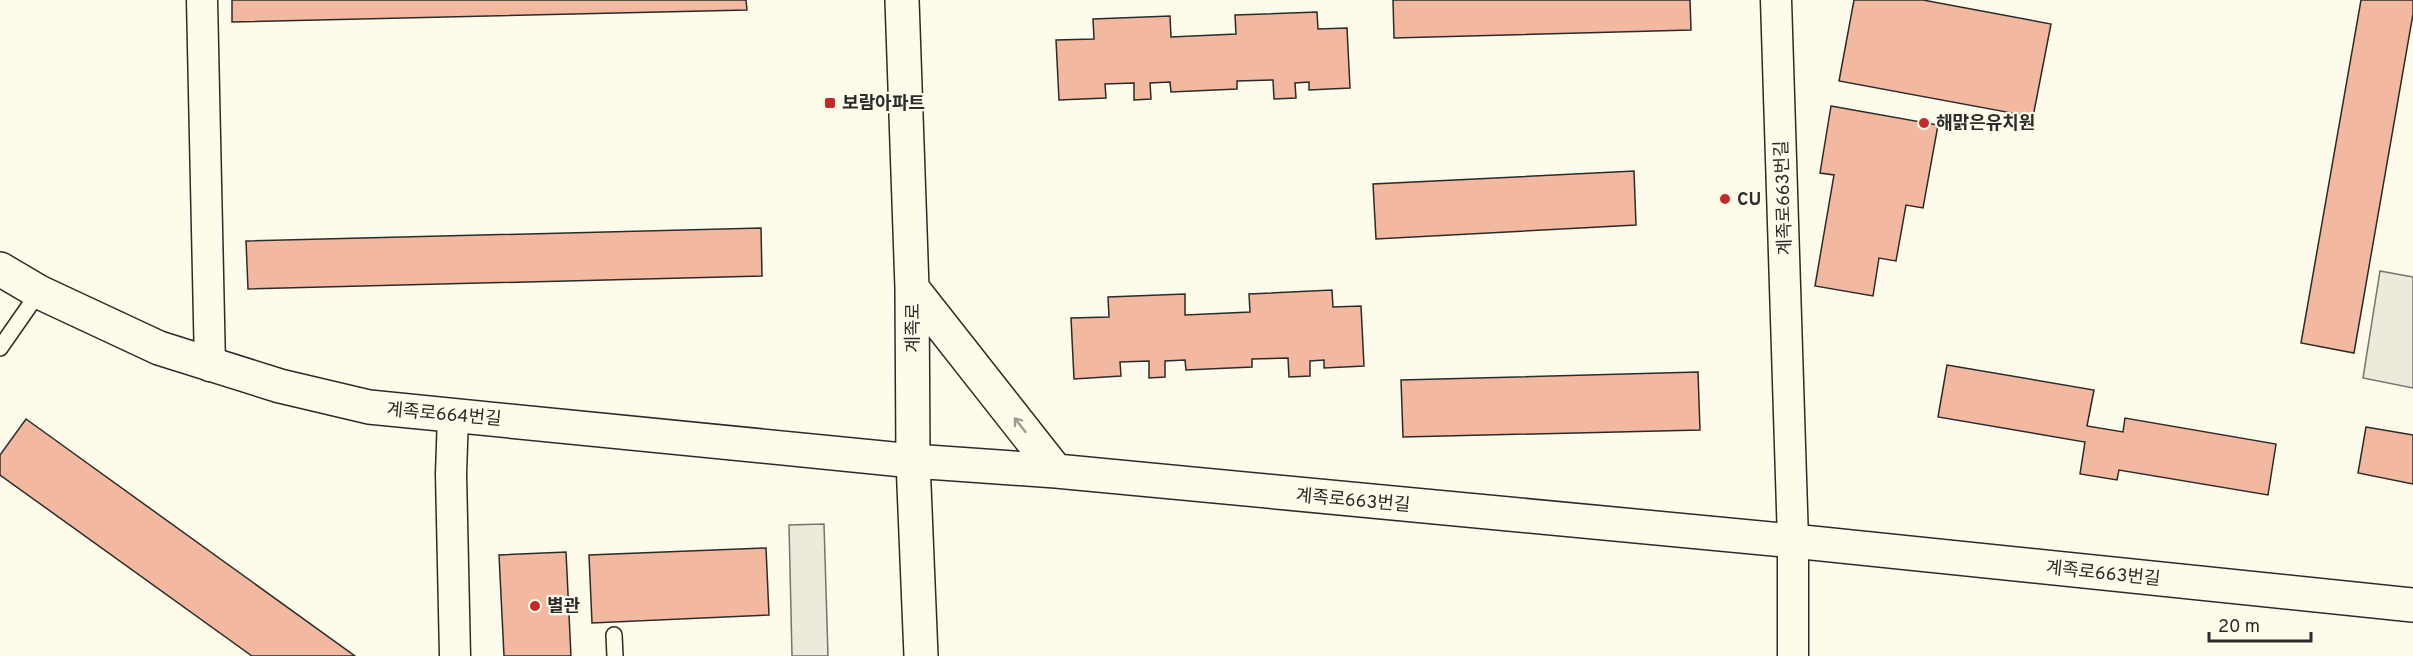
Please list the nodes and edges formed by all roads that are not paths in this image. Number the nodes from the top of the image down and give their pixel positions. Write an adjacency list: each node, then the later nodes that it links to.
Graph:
1 (202, 0): 8 (street)
2 (902, 0): 5 (main road, 계족로)
3 (1776, 0): 12 (street, 계족로663번길)
4 (0, 269): 6 (main road, 계족로664번길)
5 (912, 288): 10 (main road, 계족로); 11 (main road, one-way to 5)
6 (39, 292): 7 (lane); 8 (main road, 계족로664번길)
7 (0, 348)
8 (210, 366): 9 (main road, 계족로664번길)
9 (453, 415): 10 (main road, 계족로664번길); 15 (street)
10 (913, 461): 11 (main road, 계족로663번길); 17 (main road, 계족로)
11 (1056, 471): 12 (main road, 계족로663번길)
12 (1793, 541): 13 (main road, 계족로663번길); 18 (street, 계족로663번길)
13 (2413, 605)
14 (614, 635): 16 (lane)
15 (454, 656)
16 (615, 656)
17 (921, 656)
18 (1793, 656)

